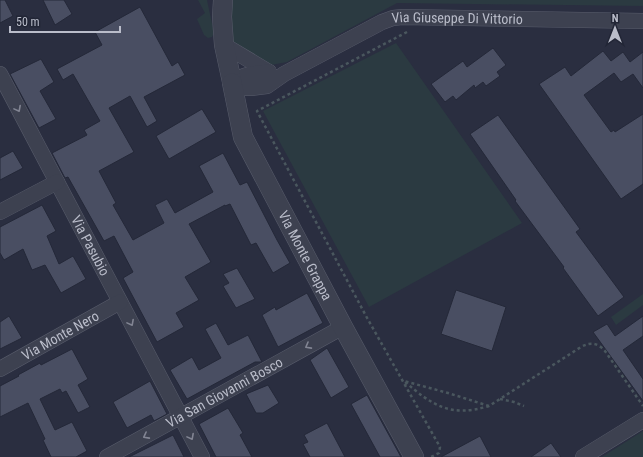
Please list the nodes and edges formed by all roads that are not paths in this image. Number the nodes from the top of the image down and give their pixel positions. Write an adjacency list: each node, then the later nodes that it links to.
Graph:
1 (212, 0): 4 (street, Via Monte Grappa)
2 (223, 0): 4 (street, Via Monte Grappa)
3 (643, 21): 6 (street, Via Giuseppe Di Vittorio)
4 (224, 45): 6 (street, Via Giuseppe Di Vittorio); 7 (street, Via Monte Grappa)
5 (0, 74): 9 (street, Via Pasubio, one-way to 9)
6 (268, 79): 7 (street, Via Giuseppe Di Vittorio); 8 (street)
7 (232, 83): 8 (street, Via Monte Grappa)
8 (238, 116): 12 (street, Via Monte Grappa)
9 (57, 182): 10 (street); 11 (street, Via Pasubio)
10 (0, 212)
11 (120, 302): 13 (street, Via Monte Nero); 14 (street, Via Pasubio, one-way to 14)
12 (343, 327): 14 (street, Via San Giovanni Bosco, one-way to 14); 18 (street, Via Monte Grappa)
13 (0, 369)
14 (181, 417): 16 (street, Via San Giovanni Bosco, one-way to 16); 17 (street, Via Pasubio, one-way to 17)
15 (643, 420): 19 (street)
16 (107, 457)
17 (202, 457)
18 (414, 457)
19 (583, 457)

